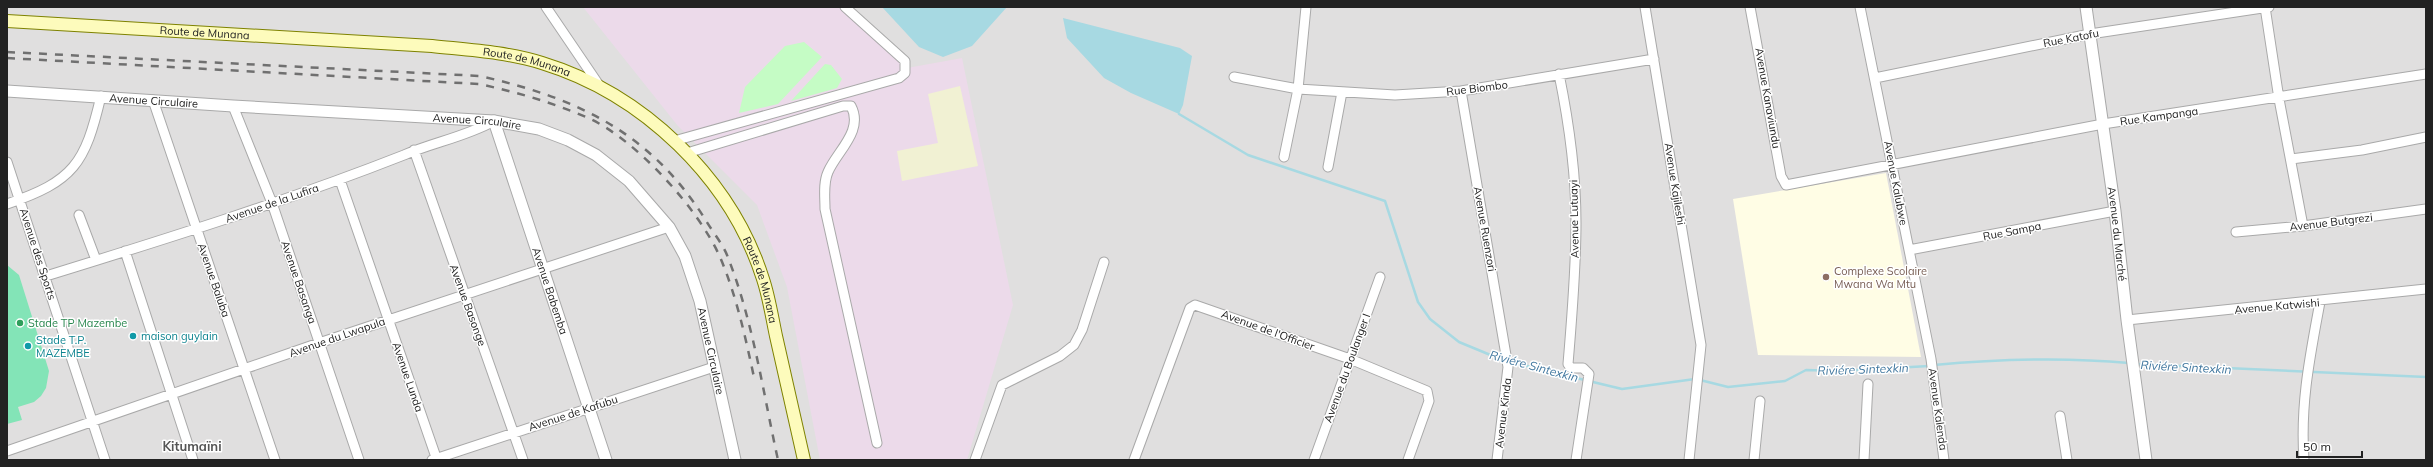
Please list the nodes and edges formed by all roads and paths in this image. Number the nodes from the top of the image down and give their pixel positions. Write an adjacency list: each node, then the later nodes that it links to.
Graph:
1 (546, 7): 16 (street)
2 (845, 7): 28 (street)
3 (1306, 7): 17 (street)
4 (1646, 7): 11 (street, Avenue Kajileshi)
5 (1750, 7): 37 (street, Avenue Kanaviundu)
6 (1860, 7): 15 (street, Avenue Kalubwe)
7 (2086, 7): 10 (street, Avenue du Marché)
8 (2267, 7): 10 (street, Rue Katofu); 22 (street)
9 (7, 21): 16 (main road, Route de Munana)
10 (2090, 34): 15 (street, Rue Katofu); 26 (street, Avenue du Marché)
11 (1654, 59): 12 (street, Rue Biombo); 90 (street, Avenue Kajileshi)
12 (1559, 74): 19 (street, Rue Biombo); 89 (street, Avenue Lutuayi)
13 (2426, 74): 22 (street, Rue Kampanga)
14 (1234, 77): 17 (street, Rue Biombo)
15 (1875, 78): 34 (street, Avenue Kalubwe)
16 (602, 89): 28 (main road, Route de Munana)
17 (1298, 89): 20 (street, Rue Biombo); 31 (street)
18 (7, 91): 21 (street, Avenue Circulaire)
19 (1461, 91): 20 (street, Rue Biombo); 64 (street, Avenue Ruenzori)
20 (1342, 92): 35 (street)
21 (101, 96): 23 (street, Avenue Circulaire); 38 (street)
22 (2279, 99): 26 (street, Rue Kampanga); 32 (street)
23 (154, 100): 24 (street, Avenue Circulaire); 46 (street, Avenue Baluba)
24 (233, 106): 25 (street, Avenue Circulaire); 39 (street, Avenue Basanga)
25 (494, 121): 29 (street, Avenue de la Lufira); 45 (street, Avenue Circulaire); 52 (street, Avenue Babemba)
26 (2103, 124): 34 (street, Rue Kampanga); 42 (street, Avenue du Marché)
27 (2426, 137): 32 (street)
28 (674, 141): 30 (main road, Route de Munana)
29 (414, 150): 36 (street, Avenue de la Lufira); 56 (street, Avenue Basonge)
30 (687, 153): 73 (street); 83 (main road, Route de Munana)
31 (1284, 157)
32 (2291, 159): 44 (street)
33 (7, 162): 38 (street, Avenue des Sports)
34 (1892, 165): 37 (street, Rue Kampanga); 48 (street, Avenue Kalubwe)
35 (1328, 167)
36 (340, 180): 39 (street, Avenue de la Lufira); 58 (street, Avenue Lunda)
37 (1788, 186)
38 (20, 200): 40 (street); 53 (street, Avenue des Sports)
39 (272, 203): 46 (street, Avenue de la Lufira); 60 (street, Avenue Basanga)
40 (7, 204)
41 (2426, 209): 44 (street, Avenue Butgrezi)
42 (2115, 211): 48 (street, Rue Sampa); 59 (street, Avenue du Marché)
43 (79, 215): 50 (street)
44 (2303, 226): 47 (street, Avenue Butgrezi)
45 (669, 227): 52 (street, Avenue du Lwapula); 63 (street, Avenue Circulaire)
46 (197, 228): 49 (street, Avenue de la Lufira); 65 (street, Avenue Baluba)
47 (2236, 232)
48 (1909, 250): 62 (street, Avenue Kalubwe)
49 (125, 251): 50 (street, Avenue de la Lufira); 67 (street)
50 (96, 260): 53 (street, Avenue de la Lufira)
51 (1104, 262): 84 (street)
52 (542, 270): 56 (street, Avenue du Lwapula); 69 (street, Avenue Babemba)
53 (46, 276): 71 (street, Avenue des Sports)
54 (1380, 277): 61 (street, Avenue du Boulanger I)
55 (2426, 289): 57 (street, Avenue Katwishi)
56 (463, 295): 58 (street, Avenue du Lwapula); 72 (street, Avenue Basonge)
57 (2320, 302): 59 (street, Avenue Katwishi); 96 (street)
58 (388, 320): 60 (street, Avenue du Lwapula); 75 (street, Avenue Lunda)
59 (2127, 320): 95 (street, Avenue du Marché)
60 (319, 343): 65 (street, Avenue du Lwapula); 79 (street, Avenue Basanga)
61 (1350, 359): 85 (street, Avenue de l'Officier); 86 (street, Avenue du Boulanger I); 87 (street, Avenue de l'Officier)
62 (1931, 359): 93 (street, Avenue Kalenda)
63 (714, 367): 69 (street, Avenue de Kafubu); 82 (street, Avenue Circulaire)
64 (1508, 367): 88 (street, Avenue Kinda)
65 (244, 368): 67 (street, Avenue du Lwapula); 78 (street, Avenue Baluba)
66 (1868, 384): 92 (street)
67 (171, 394): 71 (street, Avenue du Lwapula); 77 (street)
68 (1760, 401): 91 (street)
69 (588, 408): 72 (street, Avenue de Kafubu); 81 (street, Avenue Babemba)
70 (2060, 416): 94 (street)
71 (93, 422): 74 (street, Avenue du Lwapula); 76 (street, Avenue des Sports)
72 (514, 433): 75 (street, Avenue de Kafubu); 80 (street, Avenue Basonge)
73 (877, 443)
74 (7, 451)
75 (435, 459)
76 (105, 460)
77 (193, 460)
78 (275, 460)
79 (359, 460)
80 (523, 460)
81 (606, 460)
82 (735, 460)
83 (804, 460)
84 (975, 460)
85 (1134, 460)
86 (1314, 460)
87 (1408, 460)
88 (1497, 460)
89 (1576, 460)
90 (1690, 460)
91 (1754, 460)
92 (1864, 460)
93 (1944, 460)
94 (2066, 460)
95 (2146, 460)
96 (2304, 460)

